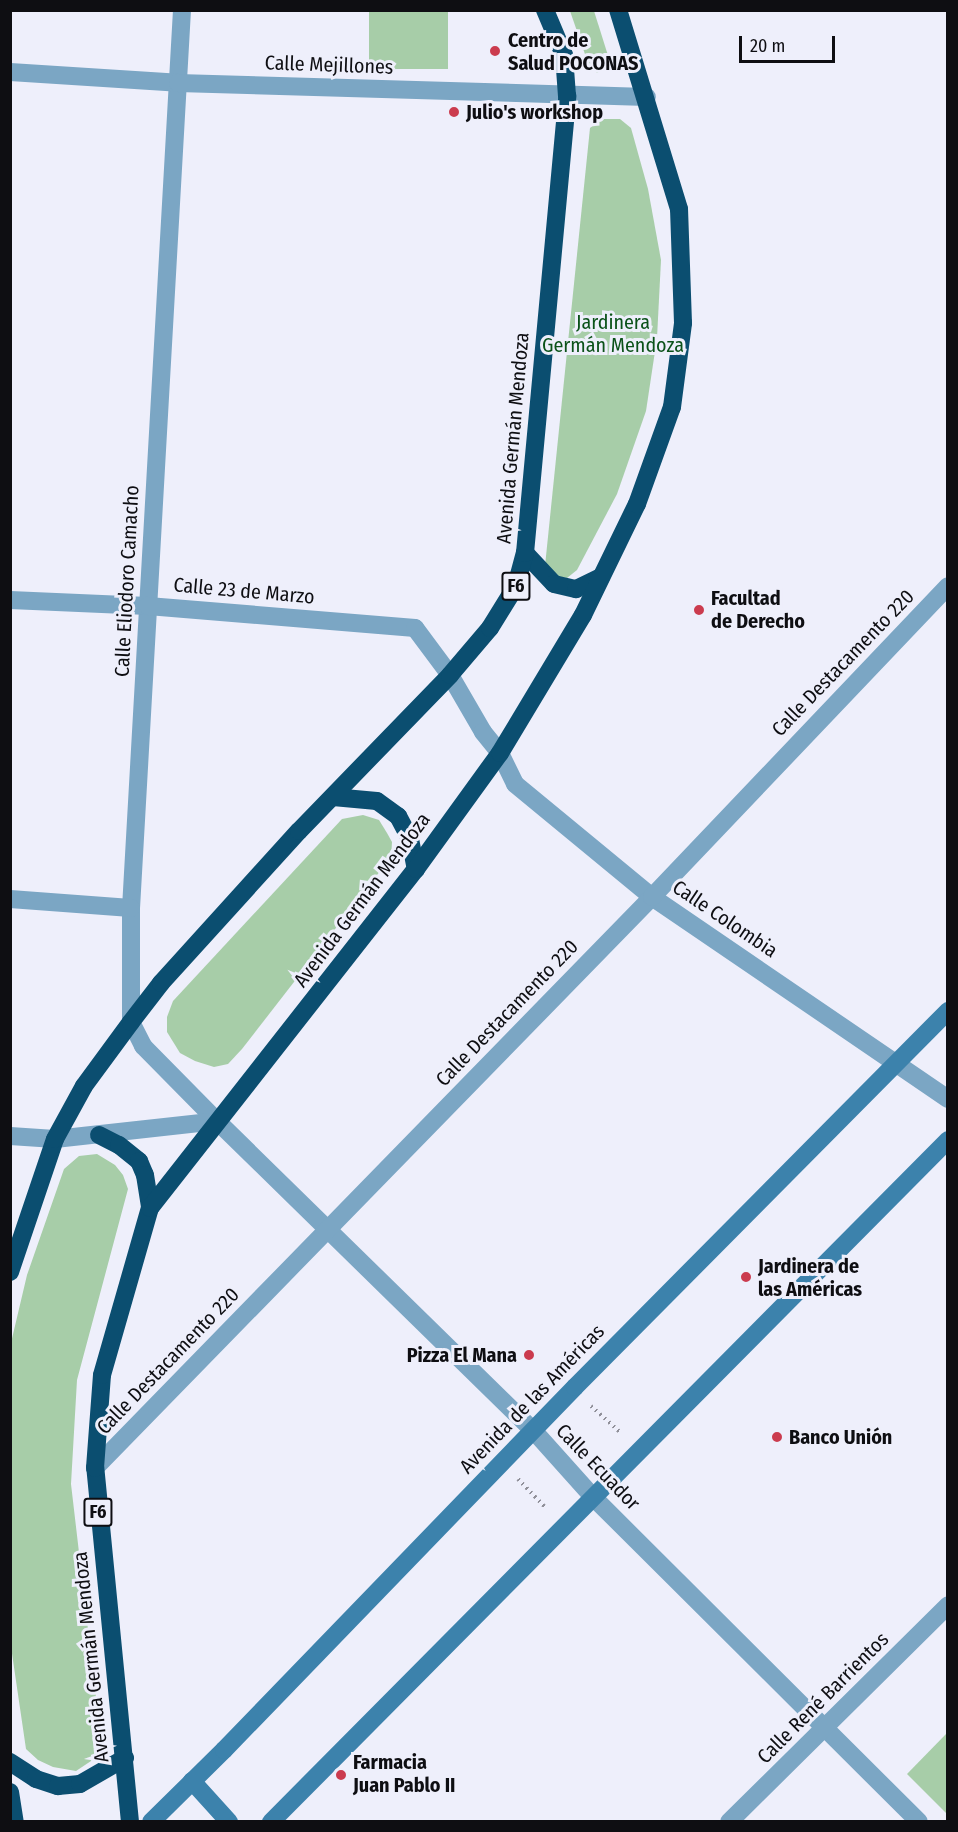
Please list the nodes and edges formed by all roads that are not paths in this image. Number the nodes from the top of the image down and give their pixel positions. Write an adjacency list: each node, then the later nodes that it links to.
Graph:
1 (182, 10): 5 (street, Calle Eliodoro Camacho)
2 (545, 10): 6 (highway, Avenida Germán Mendoza / F6)
3 (618, 10): 7 (highway, Avenida Germán Mendoza / F6)
4 (10, 72): 5 (street, Calle Mejillones)
5 (178, 83): 6 (street, Calle Mejillones); 12 (street, Calle Eliodoro Camacho)
6 (567, 96): 7 (street, Calle Mejillones); 8 (highway, Avenida Germán Mendoza / F6)
7 (647, 97): 9 (highway, Avenida Germán Mendoza / F6)
8 (525, 553): 9 (highway); 13 (highway, Avenida Germán Mendoza / F6)
9 (601, 577): 14 (highway, Avenida Germán Mendoza / F6)
10 (948, 586): 17 (street, Calle Destacamento 220)
11 (10, 600): 12 (street, Calle 23 de Marzo)
12 (148, 606): 13 (street, Calle 23 de Marzo); 19 (street, Calle Eliodoro Camacho)
13 (450, 675): 14 (street, Calle 23 de Marzo); 15 (highway, Avenida Germán Mendoza / F6)
14 (500, 753): 16 (highway, Avenida Germán Mendoza / F6); 17 (street, Calle Colombia)
15 (333, 797): 16 (highway); 21 (highway, Avenida Germán Mendoza / F6)
16 (416, 869): 24 (highway, Avenida Germán Mendoza / F6)
17 (652, 897): 22 (street, Calle Colombia); 30 (street, Calle Destacamento 220)
18 (10, 899): 19 (street)
19 (131, 908): 21 (street, Calle Eliodoro Camacho)
20 (948, 1011): 22 (main road, Avenida de las Américas)
21 (131, 1022): 24 (street, Calle Eliodoro Camacho); 27 (highway, Avenida Germán Mendoza / F6)
22 (896, 1062): 23 (street, Calle Colombia); 32 (main road, Avenida de las Américas)
23 (948, 1099)
24 (217, 1121): 25 (street); 29 (highway, Avenida Germán Mendoza / F6); 30 (street, Calle Ecuador)
25 (99, 1135): 27 (street); 29 (highway)
26 (10, 1136): 27 (street)
27 (55, 1139): 31 (highway, Avenida Germán Mendoza / F6)
28 (948, 1140): 34 (main road)
29 (150, 1208): 33 (highway, Avenida Germán Mendoza / F6)
30 (327, 1230): 32 (street, Calle Ecuador); 33 (street, Calle Destacamento 220)
31 (10, 1272)
32 (532, 1430): 34 (street, Calle Ecuador); 39 (main road, Avenida de las Américas)
33 (95, 1468): 37 (highway, Avenida Germán Mendoza / F6)
34 (593, 1497): 36 (street, Calle Ecuador); 45 (main road)
35 (948, 1605): 36 (street, Calle René Barrientos)
36 (827, 1728): 46 (street, Calle René Barrientos); 47 (street, Calle Ecuador)
37 (125, 1758): 38 (highway); 42 (highway, Avenida Germán Mendoza / F6)
38 (10, 1762)
39 (192, 1781): 43 (main road, Avenida de las Américas); 44 (main road)
40 (10, 1792): 41 (highway)
41 (15, 1821)
42 (130, 1821)
43 (151, 1821)
44 (229, 1821)
45 (271, 1821)
46 (729, 1821)
47 (919, 1821)

